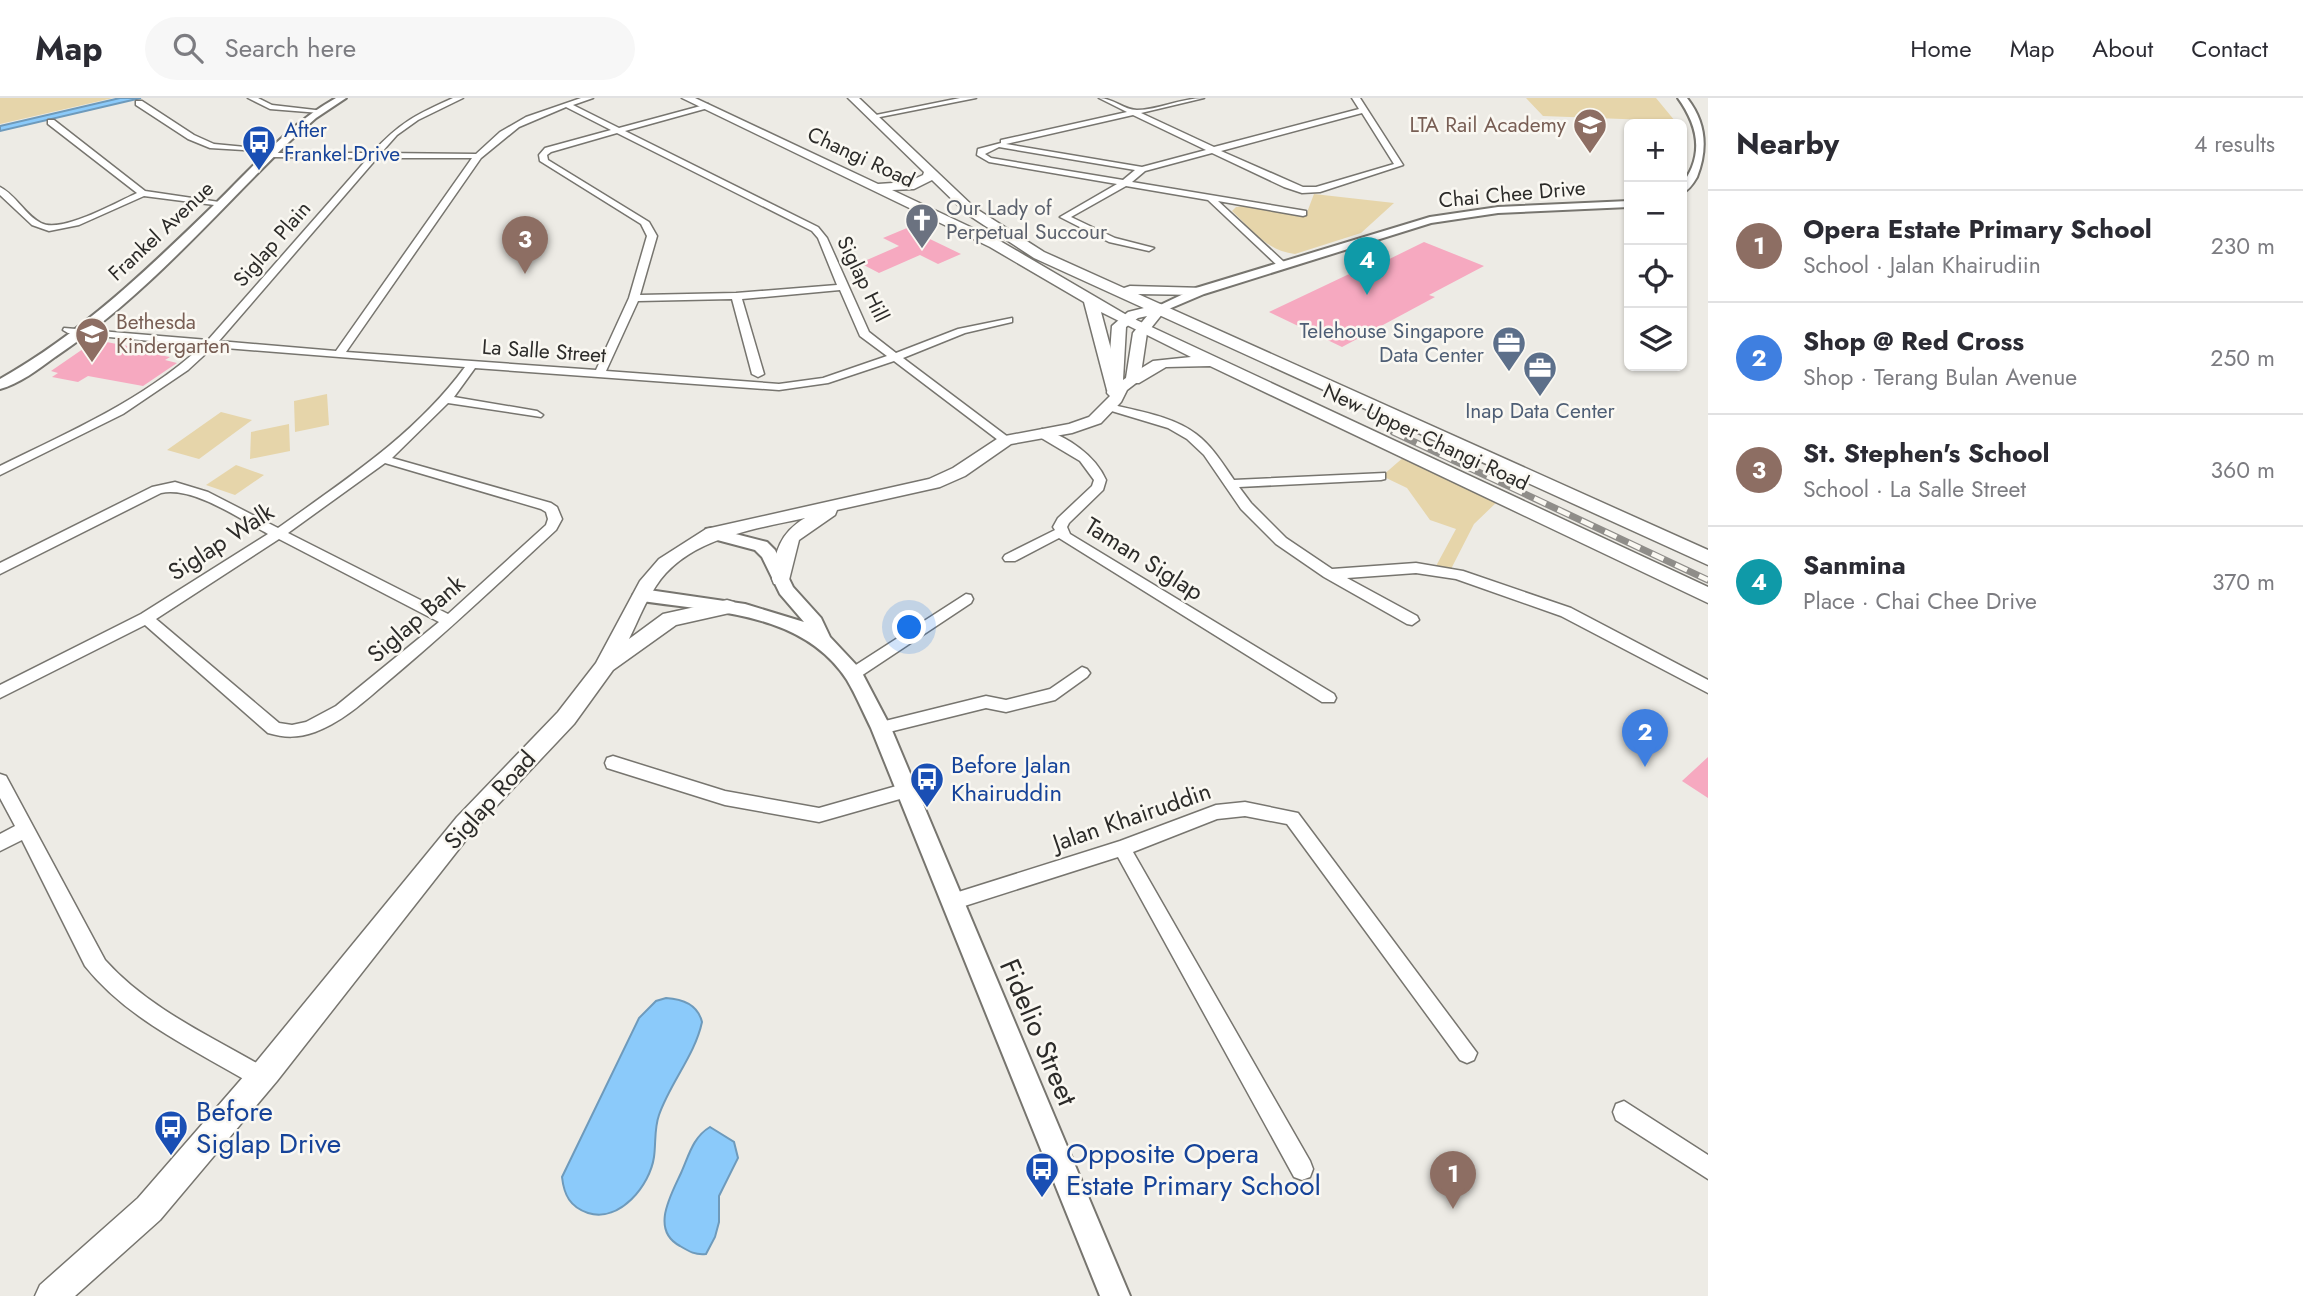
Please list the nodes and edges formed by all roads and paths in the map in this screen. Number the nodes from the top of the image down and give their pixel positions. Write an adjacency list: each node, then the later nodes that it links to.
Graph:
1 (252, 98): 16 (street)
2 (328, 98): 16 (street, Frankel Avenue)
3 (342, 98): 18 (street, Frankel Avenue)
4 (459, 98): 26 (street, Siglap Plain)
5 (589, 98): 14 (street)
6 (687, 98): 15 (main road, Changi Road)
7 (853, 98): 20 (main road)
8 (972, 98): 20 (street)
9 (1103, 98): 19 (street)
10 (1200, 98): 19 (street)
11 (1356, 98): 17 (street)
12 (1682, 98): 32 (street)
13 (139, 103): 25 (street)
14 (567, 105): 22 (street, Siglap Hill); 27 (street)
15 (705, 106): 22 (street); 31 (main road, Changi Road)
16 (307, 110): 18 (street); 25 (street, Frankel Avenue)
17 (1364, 110): 24 (street); 24 (street)
18 (320, 111): 25 (street, Frankel Avenue)
19 (1135, 113): 23 (street); 24 (street)
20 (875, 116): 28 (main road)
21 (53, 123): 34 (street)
22 (619, 129): 44 (street, Siglap Hill); 48 (street)
23 (996, 143): 29 (street); 30 (street)
24 (1213, 150): 29 (street)
25 (267, 152): 26 (street); 36 (street, Frankel Avenue); 37 (street, Frankel Avenue)
26 (375, 156): 27 (street); 56 (street, Siglap Plain)
27 (478, 156): 57 (street)
28 (930, 169): 31 (main road); 42 (main road)
29 (1142, 169): 30 (street)
30 (1125, 183): 35 (street); 41 (street)
31 (873, 185): 49 (main road, Changi Road)
32 (1687, 185)
33 (0, 190): 34 (street)
34 (143, 193): 36 (street)
35 (1210, 199): 39 (street); 43 (street)
36 (206, 202): 37 (street); 40 (street, Frankel Avenue)
37 (222, 203): 55 (street, Frankel Avenue)
38 (1624, 204): 43 (street, Chai Chee Drive)
39 (1303, 213)
40 (182, 224)
41 (1149, 248)
42 (1055, 263): 45 (main road, New Upper Changi Road); 53 (main road)
43 (1281, 264): 46 (street, Chai Chee Drive)
44 (843, 287): 47 (street); 58 (street, Siglap Hill)
45 (1110, 287): 46 (main road); 51 (main road, New Upper Changi Road)
46 (1200, 291): 51 (street, Chai Chee Drive)
47 (736, 296): 48 (street); 62 (street)
48 (634, 298): 63 (street)
49 (1091, 301): 53 (main road, Changi Road); 68 (main road)
50 (96, 304): 54 (street, Frankel Avenue)
51 (1160, 308): 53 (main road); 82 (main road, New Upper Changi Road)
52 (1008, 320): 58 (street, La Salle Street)
53 (1134, 321): 59 (main road, New Upper Changi Road); 64 (main road); 68 (main road)
54 (68, 330): 55 (street, La Salle Street); 61 (street, Frankel Avenue)
55 (85, 332): 56 (street, La Salle Street); 67 (street, Frankel Avenue)
56 (211, 343): 57 (street, La Salle Street); 74 (street, Siglap Plain)
57 (339, 355): 60 (street, La Salle Street)
58 (895, 356): 66 (street, La Salle Street); 72 (street, Siglap Hill)
59 (1219, 363): 64 (main road); 87 (main road, New Upper Changi Road)
60 (472, 365): 63 (street, La Salle Street); 69 (street, Siglap Walk)
61 (0, 373)
62 (758, 374): 65 (street); 66 (street)
63 (599, 375): 65 (street, La Salle Street)
64 (1133, 380): 68 (main road, Siglap Road)
65 (720, 383): 66 (street, La Salle Street)
66 (815, 383)
67 (0, 385)
68 (1113, 397): 71 (main road, Siglap Road); 76 (street)
69 (446, 399): 70 (street); 73 (street, Siglap Walk)
70 (537, 415)
71 (1042, 432): 72 (main road, Siglap Road); 78 (street, Taman Siglap)
72 (1002, 438): 77 (main road, Siglap Road)
73 (383, 459): 80 (street, Siglap Walk); 93 (street, Siglap Bank)
74 (0, 471)
75 (1381, 476): 76 (street)
76 (1231, 484): 84 (street)
77 (845, 501): 79 (main road, Siglap Road); 85 (main road)
78 (1061, 532): 81 (street); 99 (street, Taman Siglap)
79 (712, 533): 85 (street, Fidelio Street); 86 (main road, Siglap Road)
80 (278, 534): 83 (street); 91 (street, Siglap Walk); 93 (street)
81 (1010, 558)
82 (1708, 558)
83 (0, 569)
84 (1329, 574): 92 (street); 97 (street)
85 (781, 579): 90 (street, Fidelio Street)
86 (642, 595): 89 (street, Fidelio Street); 94 (main road, Siglap Road)
87 (1708, 596)
88 (966, 599): 96 (street)
89 (727, 607): 90 (street, Fidelio Street); 94 (main road)
90 (797, 617): 96 (street, Fidelio Street)
91 (146, 618): 93 (street, Siglap Bank); 98 (street, Siglap Walk)
92 (1412, 620)
93 (450, 621)
94 (604, 668): 109 (main road, Siglap Road)
95 (1082, 673): 100 (street)
96 (853, 674): 100 (street, Fidelio Street)
97 (1708, 687)
98 (0, 692)
99 (1328, 698)
100 (881, 728): 103 (street, Fidelio Street)
101 (613, 763): 103 (street)
102 (0, 780): 104 (street)
103 (908, 790): 107 (street, Fidelio Street)
104 (24, 830): 105 (street); 109 (street)
105 (0, 843)
106 (1122, 848): 107 (street, Jalan Khairuddin); 108 (street, Jalan Khairuddin); 112 (street)
107 (952, 902): 114 (street, Fidelio Street)
108 (1467, 1053)
109 (267, 1071): 113 (main road, Siglap Road)
110 (1624, 1112): 111 (street)
111 (1708, 1168)
112 (1302, 1169)
113 (51, 1296)
114 (1115, 1296)

